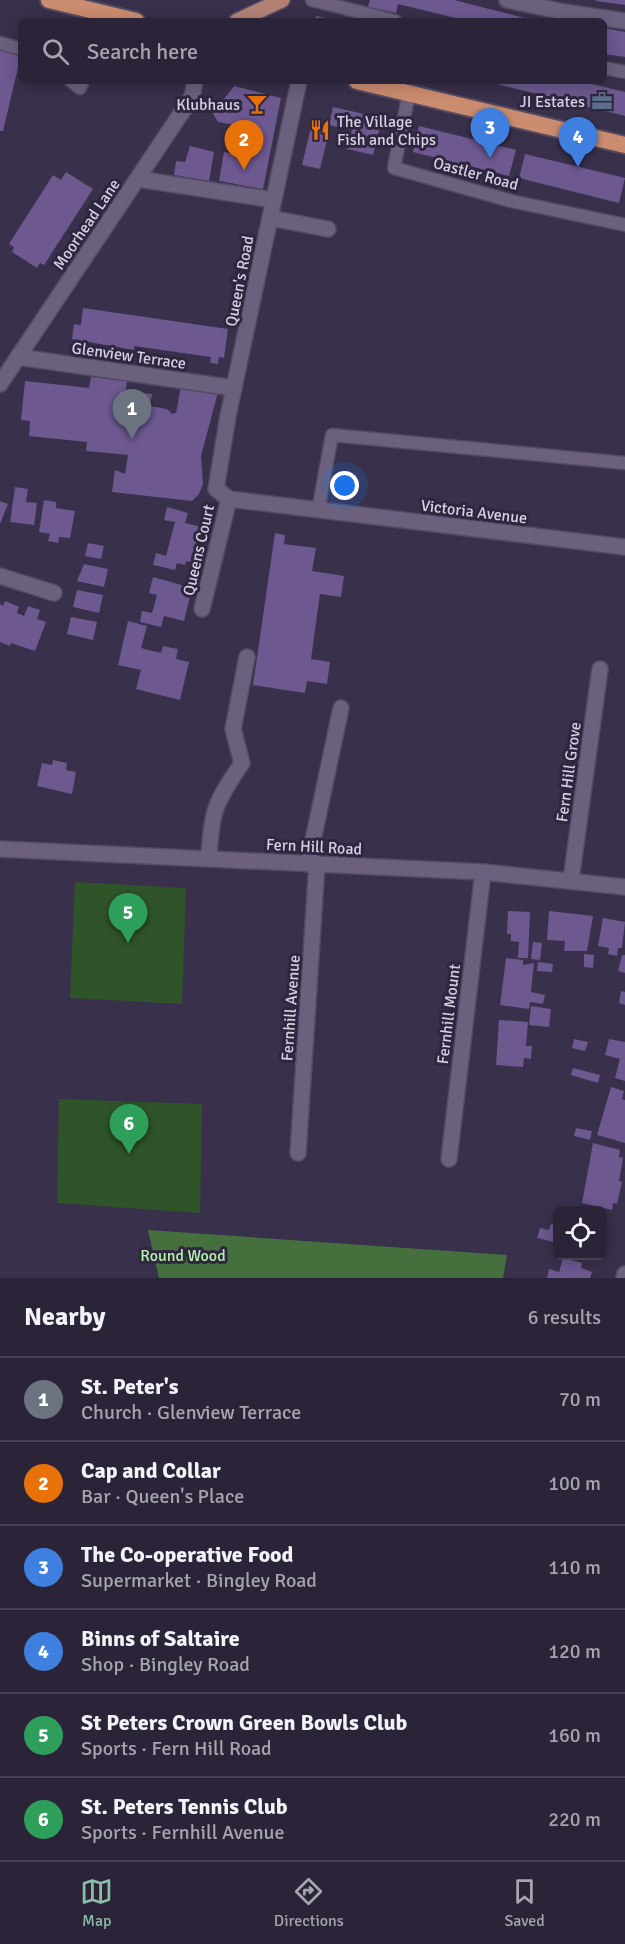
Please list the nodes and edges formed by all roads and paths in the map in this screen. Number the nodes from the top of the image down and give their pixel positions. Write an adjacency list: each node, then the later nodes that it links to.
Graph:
1 (49, 0): 5 (highway)
2 (282, 0): 6 (main road)
3 (312, 0): 7 (lane)
4 (507, 0): 8 (street)
5 (108, 18)
6 (243, 18)
7 (383, 18)
8 (605, 18)
9 (607, 18): 10 (street)
10 (625, 21)
11 (0, 43): 12 (lane)
12 (18, 48)
13 (607, 69): 14 (lane)
14 (625, 72)
15 (194, 84): 20 (street, Moorhead Lane)
16 (297, 84): 21 (street, Queen's Road)
17 (370, 84): 18 (highway)
18 (409, 93): 19 (highway); 23 (lane, Oastler Road)
19 (625, 145)
20 (138, 179): 21 (street); 25 (street, Moorhead Lane)
21 (274, 200): 22 (street, Queen's Road)
22 (270, 218): 24 (street); 27 (street, Queen's Road)
23 (625, 225)
24 (328, 229)
25 (18, 357): 26 (street, Moorhead Lane); 27 (street, Glenview Terrace)
26 (0, 384)
27 (234, 388): 29 (street, Queen's Road)
28 (625, 463): 30 (lane)
29 (229, 499): 30 (street, Victoria Avenue); 34 (street, Queens Court)
30 (318, 510): 31 (street, Victoria Avenue)
31 (625, 547)
32 (0, 576): 33 (street)
33 (54, 593)
34 (202, 609)
35 (247, 657): 39 (street)
36 (600, 669): 42 (street, Fern Hill Grove)
37 (341, 708): 40 (street, Fernhill Avenue)
38 (0, 849): 39 (street, Fern Hill Road)
39 (208, 859): 40 (street, Fern Hill Road)
40 (313, 864): 41 (street, Fern Hill Road); 44 (street, Fernhill Avenue)
41 (483, 872): 42 (street, Fern Hill Road); 45 (street, Fernhill Mount)
42 (572, 880): 43 (street, Fern Hill Road)
43 (625, 887)
44 (298, 1153)
45 (449, 1159)
46 (625, 1274): 47 (street)
47 (624, 1278)

